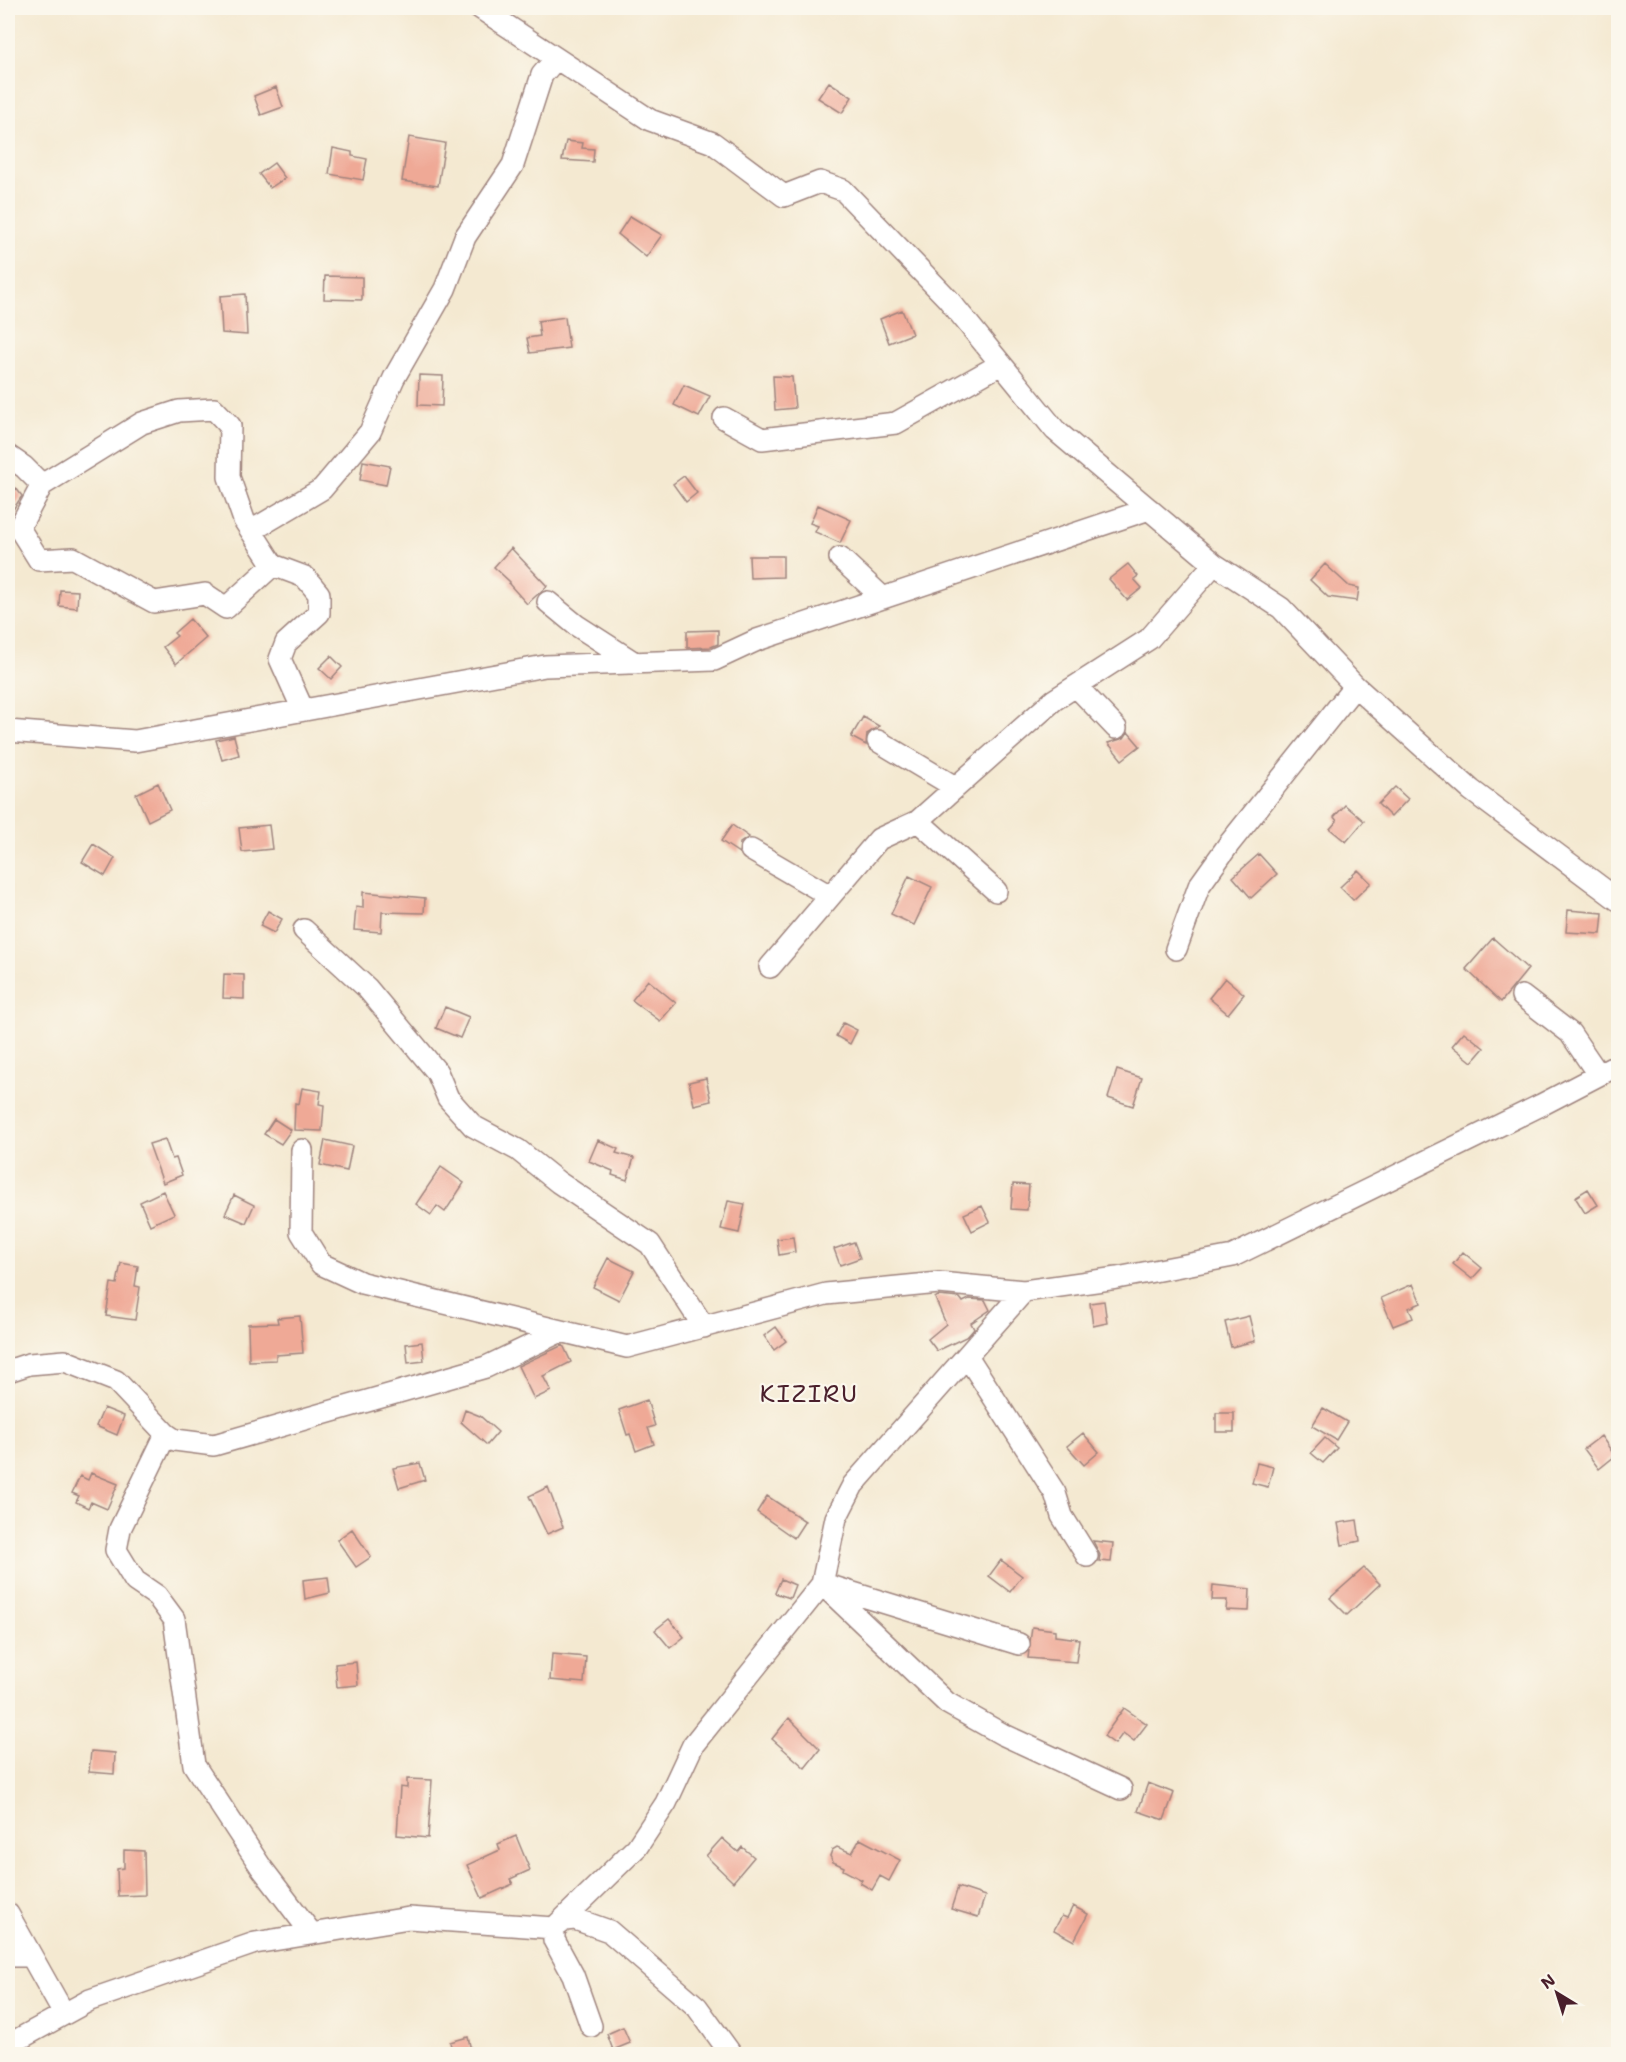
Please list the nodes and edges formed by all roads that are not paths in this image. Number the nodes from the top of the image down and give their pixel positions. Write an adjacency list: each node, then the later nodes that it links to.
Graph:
1 (480, 8): 2 (street)
2 (555, 60): 3 (street); 8 (street)
3 (1001, 364): 4 (street); 7 (street)
4 (724, 418)
5 (8, 456): 6 (street)
6 (42, 485): 8 (street); 11 (street)
7 (1149, 509): 10 (street); 12 (street)
8 (251, 531): 11 (street)
9 (840, 558): 12 (street)
10 (1214, 564): 15 (street); 16 (street)
11 (273, 565): 17 (street)
12 (883, 598): 14 (street)
13 (548, 602): 14 (street)
14 (635, 663): 17 (street)
15 (1076, 686): 18 (street); 21 (street)
16 (1355, 686): 26 (street); 28 (street)
17 (303, 710): 19 (street)
18 (1116, 728)
19 (8, 731)
20 (878, 741): 21 (street)
21 (955, 788): 22 (street)
22 (918, 821): 24 (street); 25 (street)
23 (751, 850): 25 (street)
24 (996, 891)
25 (830, 896): 29 (street)
26 (1618, 900)
27 (304, 930): 35 (street)
28 (1176, 949)
29 (770, 967)
30 (1522, 996): 32 (street)
31 (1618, 1065): 32 (street)
32 (1598, 1074): 34 (street)
33 (302, 1150): 36 (street)
34 (1024, 1292): 35 (street); 37 (street)
35 (704, 1327): 36 (street)
36 (559, 1332): 39 (street)
37 (967, 1356): 40 (street); 41 (street)
38 (8, 1371): 39 (street)
39 (166, 1434): 46 (street)
40 (1087, 1556)
41 (822, 1584): 42 (street); 43 (street); 45 (street)
42 (1019, 1644)
43 (1121, 1789)
44 (8, 1914): 48 (street)
45 (554, 1929): 46 (street); 50 (street); 52 (street)
46 (312, 1934): 49 (street)
47 (8, 1956): 48 (street)
48 (31, 1956): 49 (street)
49 (64, 2014): 51 (street)
50 (591, 2026)
51 (8, 2045)
52 (731, 2055)

